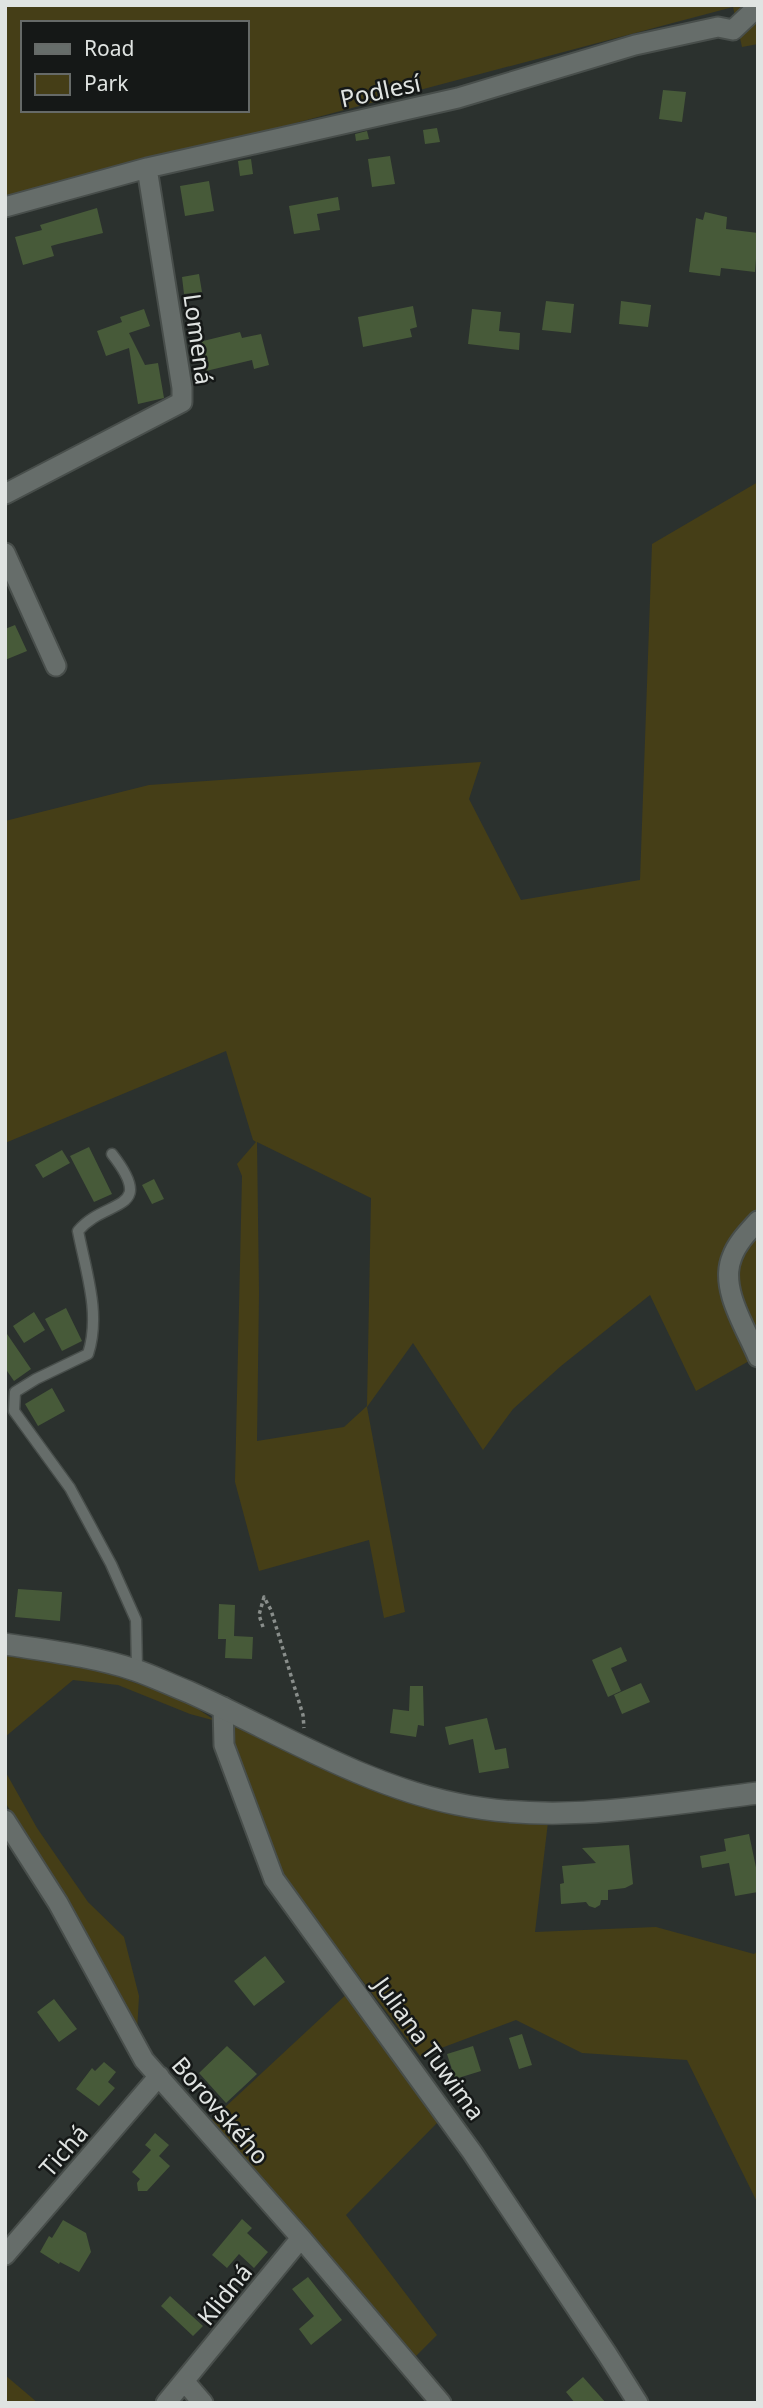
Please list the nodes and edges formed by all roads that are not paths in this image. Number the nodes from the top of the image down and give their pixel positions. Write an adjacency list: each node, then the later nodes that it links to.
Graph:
1 (758, 10): 2 (street, Podlesí)
2 (147, 168): 3 (street, Podlesí); 4 (street, Lomená)
3 (5, 207)
4 (5, 494)
5 (5, 553): 6 (street)
6 (56, 666)
7 (112, 1154): 11 (lane)
8 (758, 1221): 9 (street)
9 (758, 1357)
10 (5, 1644): 11 (street)
11 (137, 1670): 12 (street)
12 (223, 1707): 13 (street); 22 (street, Juliana Tuwima)
13 (758, 1793)
14 (5, 1819): 15 (street, Borovského)
15 (159, 2076): 16 (street, Borovského); 17 (street, Tichá)
16 (302, 2238): 18 (street, Klidná); 21 (street, Borovského)
17 (5, 2255)
18 (184, 2381): 19 (street, Klidná); 20 (street)
19 (166, 2403)
20 (202, 2403)
21 (441, 2403)
22 (638, 2403)

